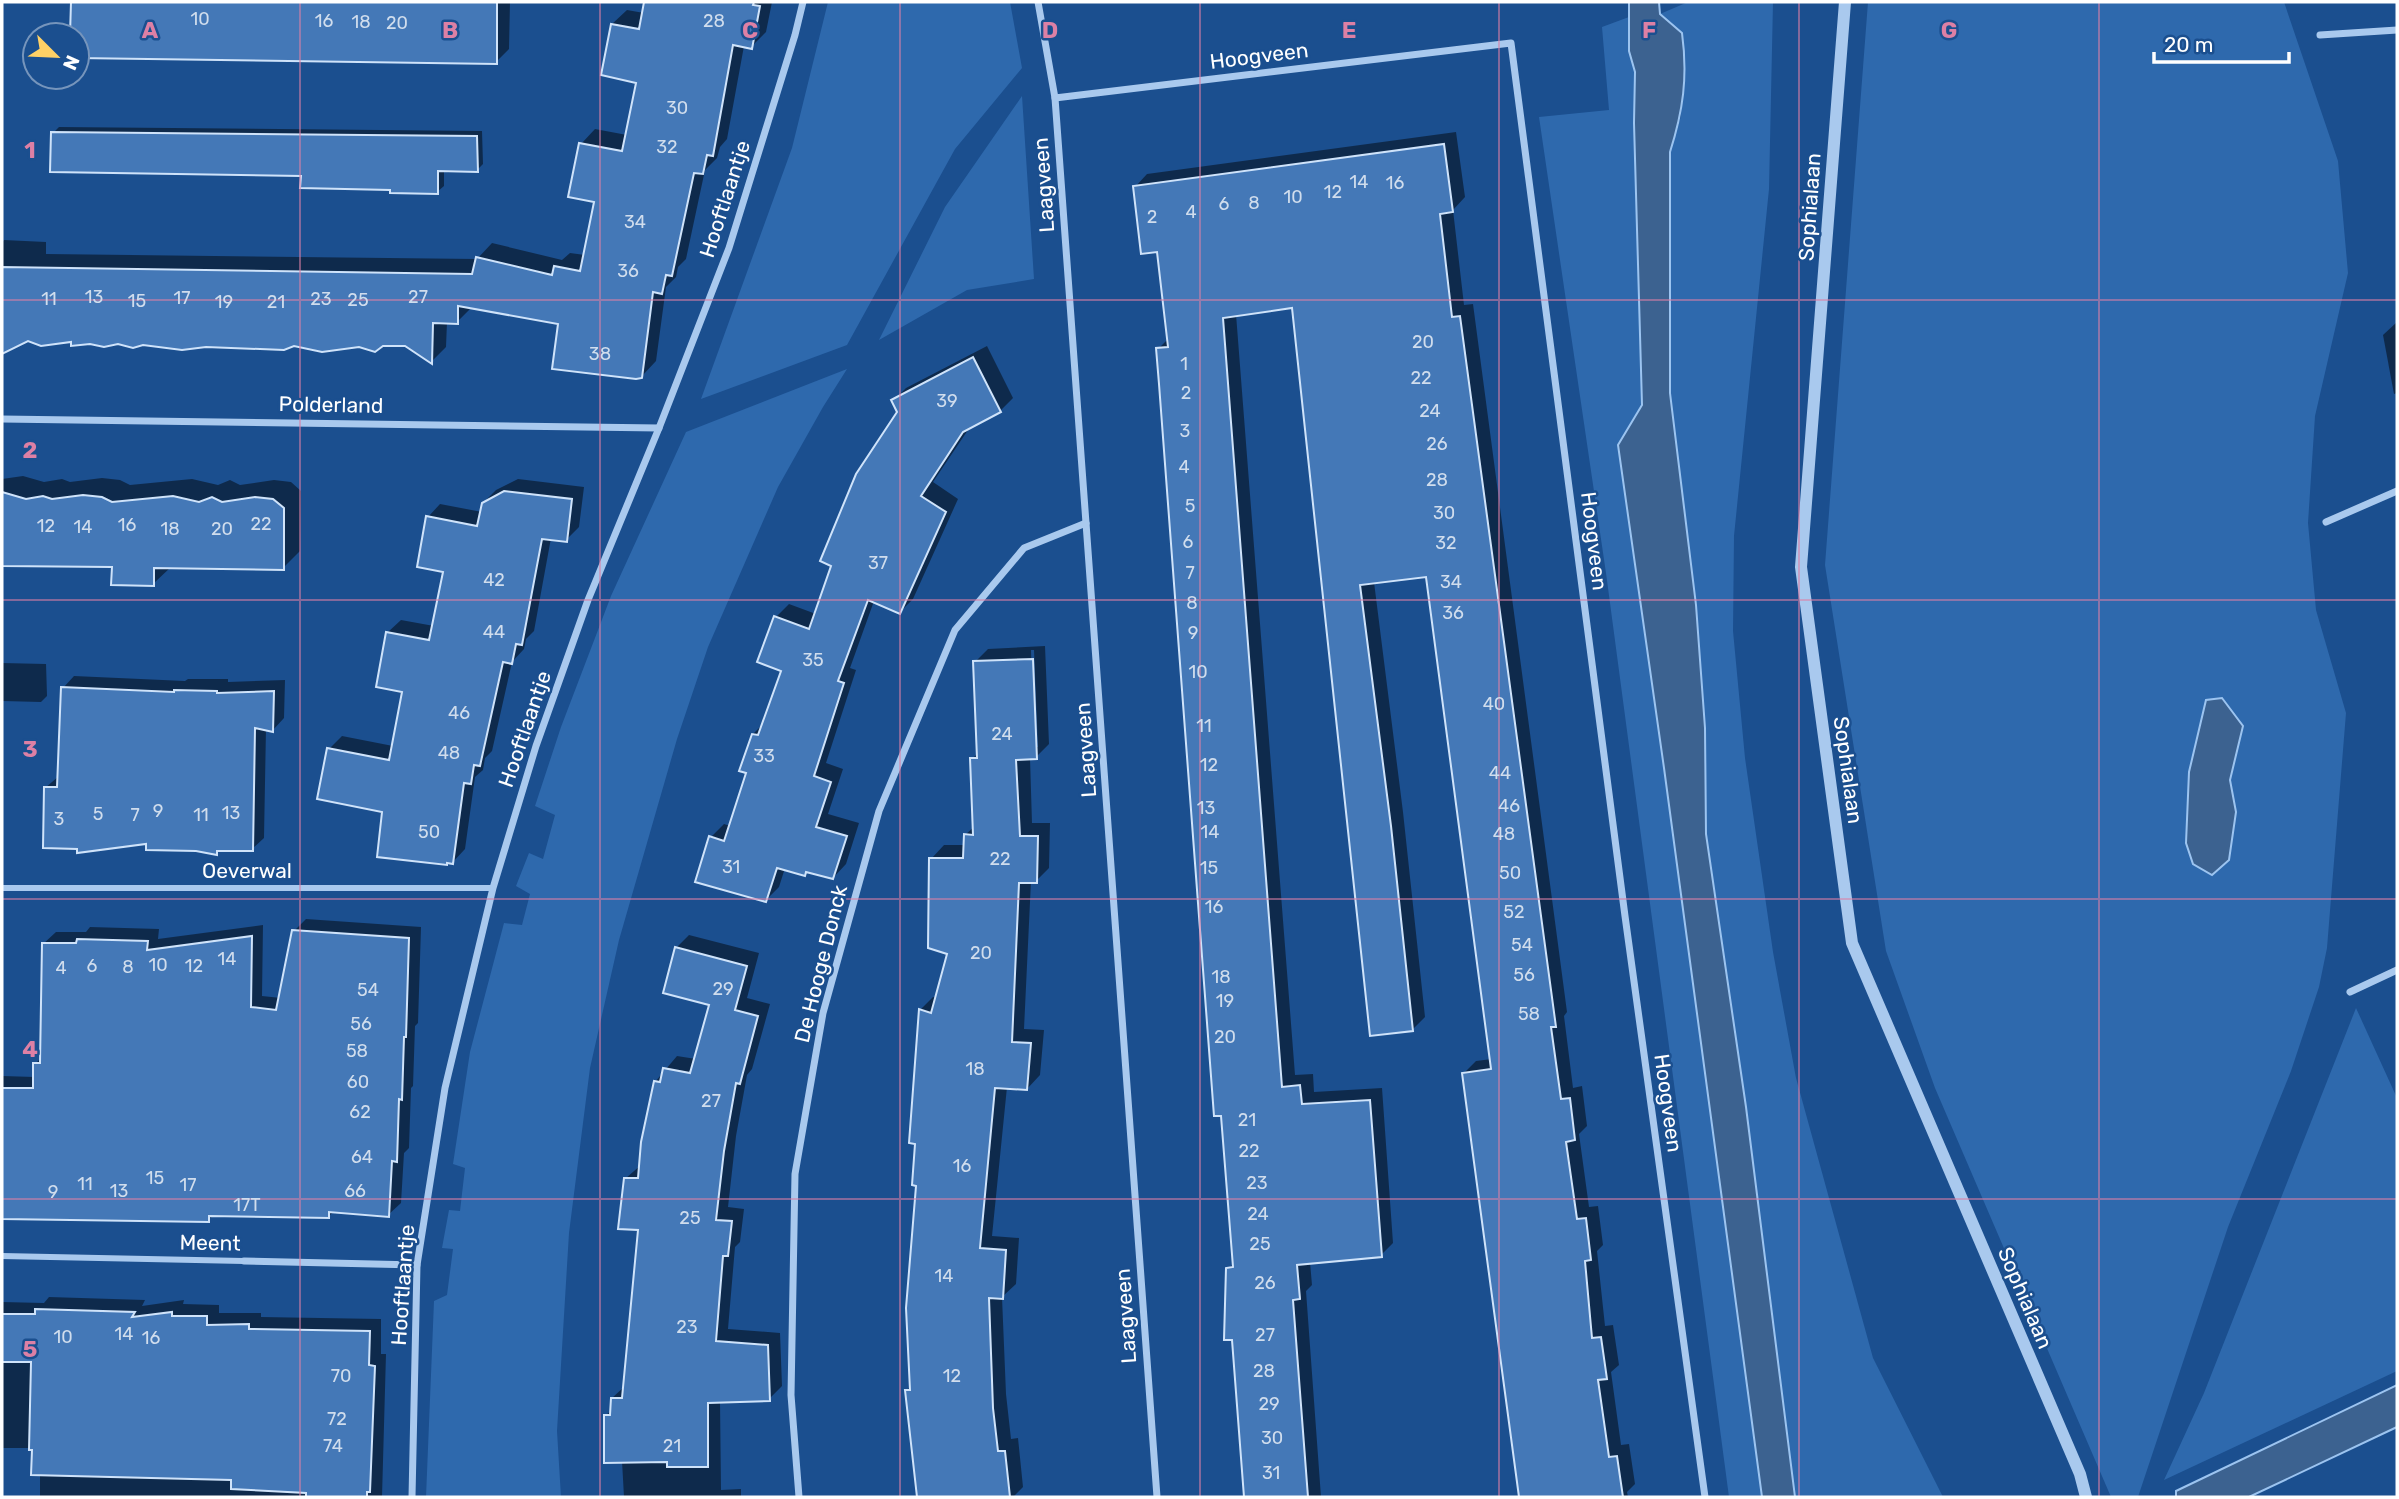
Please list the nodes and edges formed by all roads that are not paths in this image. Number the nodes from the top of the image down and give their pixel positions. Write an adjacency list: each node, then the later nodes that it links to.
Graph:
1 (803, 2): 8 (street, Hooftlaantje)
2 (1038, 2): 6 (street, Laagveen)
3 (1845, 2): 23 (street, Sophialaan)
4 (2397, 30): 5 (street)
5 (2320, 35)
6 (1055, 98): 11 (street, Laagveen); 22 (street, Hoogveen)
7 (2, 419): 8 (street, Polderland)
8 (659, 428): 13 (street, Hooftlaantje)
9 (2397, 491): 10 (street)
10 (2326, 522)
11 (1086, 523): 20 (street, De Hooge Donck); 21 (street, Laagveen)
12 (2, 888): 13 (street, Oeverwal)
13 (492, 888): 18 (street, Hooftlaantje)
14 (2397, 970): 15 (street)
15 (2350, 992)
16 (2, 1256): 17 (street, Meent)
17 (244, 1261): 18 (street, Meent)
18 (417, 1265): 19 (street, Hooftlaantje)
19 (412, 1497)
20 (799, 1497)
21 (1157, 1497)
22 (1705, 1497)
23 (2086, 1497)

